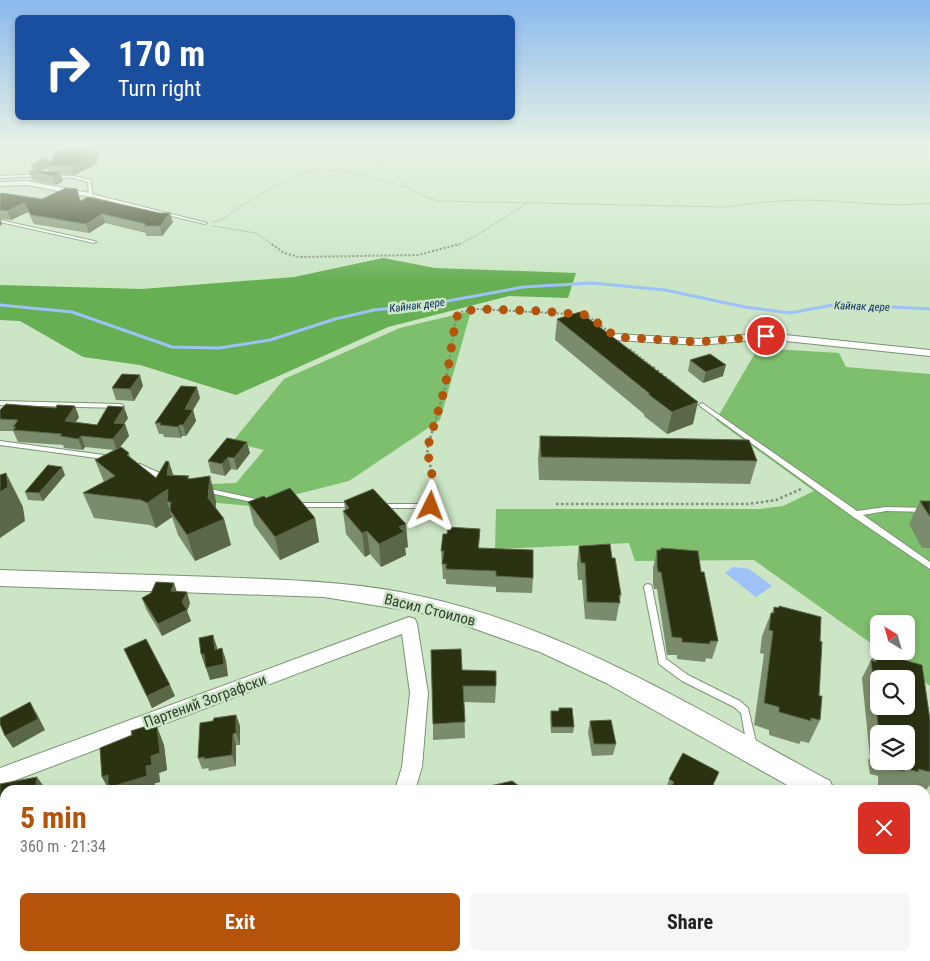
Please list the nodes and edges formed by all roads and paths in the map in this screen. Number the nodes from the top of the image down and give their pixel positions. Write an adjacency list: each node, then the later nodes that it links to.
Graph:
1 (73, 192): 5 (street)
2 (90, 192): 5 (lane)
3 (267, 192): 9 (path)
4 (415, 192): 6 (path)
5 (90, 195): 9 (lane)
6 (527, 203): 7 (path); 9 (path)
7 (930, 203)
8 (0, 221): 10 (lane)
9 (205, 223)
10 (94, 242)
11 (616, 337): 12 (street); 14 (path); 27 (path)
12 (930, 353)
13 (0, 404): 15 (lane)
14 (702, 405): 20 (lane)
15 (121, 406)
16 (0, 443): 17 (lane)
17 (115, 458)
18 (134, 464): 19 (lane)
19 (169, 480)
20 (812, 482): 24 (path); 29 (lane)
21 (195, 487): 22 (lane)
22 (271, 504)
23 (289, 504): 25 (lane)
24 (556, 504)
25 (365, 506)
26 (374, 506): 27 (lane)
27 (431, 506)
28 (930, 510): 29 (lane)
29 (855, 514): 30 (lane)
30 (930, 566)
31 (0, 578): 33 (street, Васил Стоилов)
32 (648, 587): 35 (lane)
33 (423, 605): 34 (street); 35 (street, Васил Стоилов)
34 (409, 624): 36 (street, Партений Зографски); 37 (street)
35 (753, 751): 38 (street, Васил Стоилов)
36 (0, 777)
37 (407, 785)
38 (812, 785)

